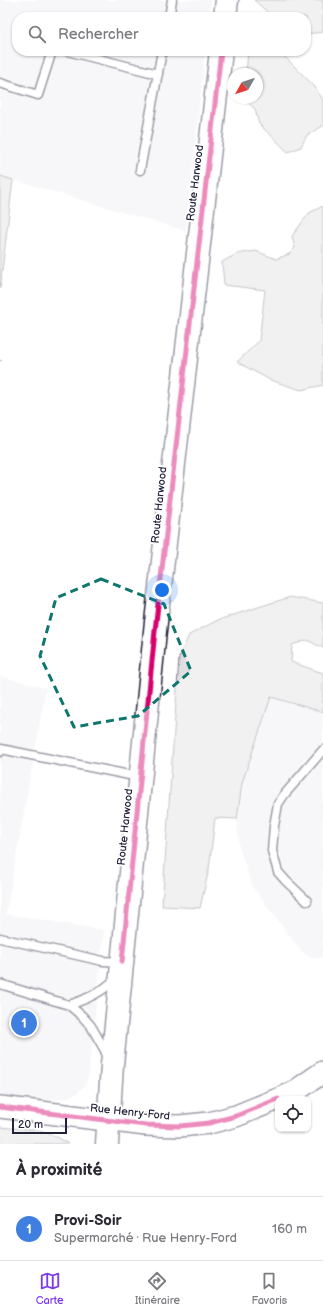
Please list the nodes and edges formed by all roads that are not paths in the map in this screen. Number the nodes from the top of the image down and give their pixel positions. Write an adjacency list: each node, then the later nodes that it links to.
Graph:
1 (172, 0): 3 (lane)
2 (227, 0): 4 (main road)
3 (170, 12)
4 (226, 12)
5 (50, 56): 10 (lane)
6 (87, 56): 9 (lane)
7 (161, 56): 9 (lane)
8 (220, 56): 14 (main road, Route Harwood)
9 (158, 74): 11 (lane)
10 (0, 83)
11 (140, 170)
12 (323, 750): 15 (lane)
13 (0, 752): 14 (lane)
14 (140, 777): 17 (main road, Route Harwood)
15 (307, 901)
16 (0, 938): 17 (lane)
17 (122, 962): 19 (lane); 20 (main road, Route Harwood)
18 (0, 984): 19 (lane)
19 (69, 1005): 20 (lane)
20 (112, 1065): 25 (main road, Route Harwood)
21 (323, 1072): 22 (street, Rue Henry-Ford)
22 (285, 1096)
23 (275, 1100): 25 (street, Rue Henry-Ford)
24 (0, 1107): 25 (street, Rue Henry-Ford)
25 (109, 1121): 26 (main road, Route Harwood)
26 (107, 1144)

